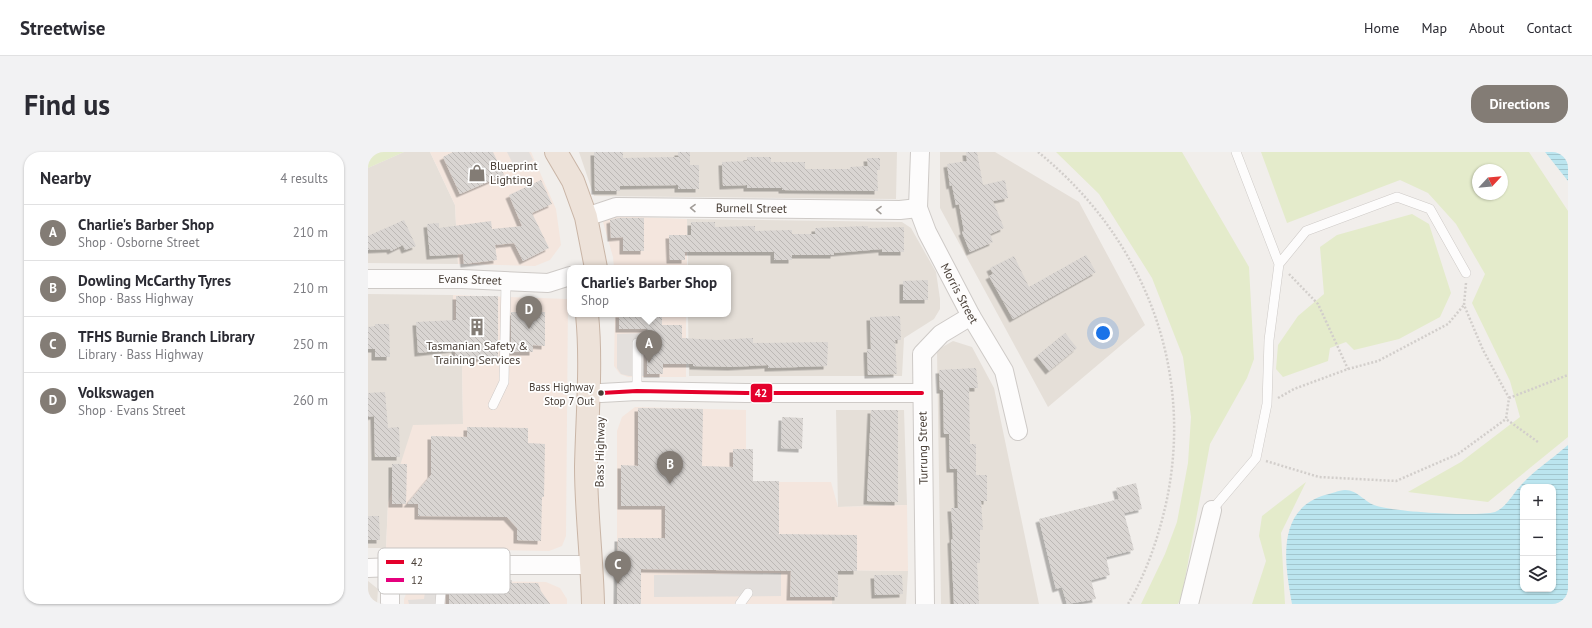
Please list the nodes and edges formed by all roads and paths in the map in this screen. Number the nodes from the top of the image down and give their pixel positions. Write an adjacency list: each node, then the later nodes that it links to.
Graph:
1 (556, 152): 6 (highway); 8 (highway)
2 (920, 152): 5 (street, Morris Street)
3 (1038, 152): 42 (path)
4 (1236, 152): 7 (lane)
5 (918, 208): 6 (street, Burnell Street, one-way to 6); 15 (street, Morris Street)
6 (586, 217): 9 (highway)
7 (1279, 264): 10 (lane); 19 (path); 25 (lane)
8 (582, 265)
9 (595, 265)
10 (1466, 272): 14 (path)
11 (567, 277): 13 (street, Evans Street)
12 (368, 279): 13 (street, Evans Street)
13 (506, 282): 26 (lane)
14 (1464, 305): 19 (path); 24 (path)
15 (971, 316): 23 (street, Turrung Street); 28 (street, Morris Street)
16 (587, 317): 33 (highway, Bass Highway)
17 (598, 317): 22 (highway, Bass Highway)
18 (637, 343): 21 (lane)
19 (1348, 369): 25 (path)
20 (1568, 375): 24 (path)
21 (637, 391): 22 (street); 23 (street)
22 (601, 393): 33 (highway, Bass Highway)
23 (922, 393): 41 (street, Turrung Street)
24 (1509, 398): 27 (path)
25 (1267, 404): 30 (lane)
26 (493, 405)
27 (1506, 419): 29 (path); 30 (path)
28 (1018, 430)
29 (1538, 442)
30 (1256, 458): 31 (lane)
31 (1212, 510): 43 (street)
32 (510, 565): 33 (street)
33 (592, 565): 39 (highway, Bass Highway)
34 (368, 568): 35 (street)
35 (378, 568)
36 (748, 593): 40 (lane)
37 (441, 594): 38 (lane)
38 (440, 604)
39 (593, 604)
40 (740, 604)
41 (925, 604)
42 (1128, 604)
43 (1189, 604)

